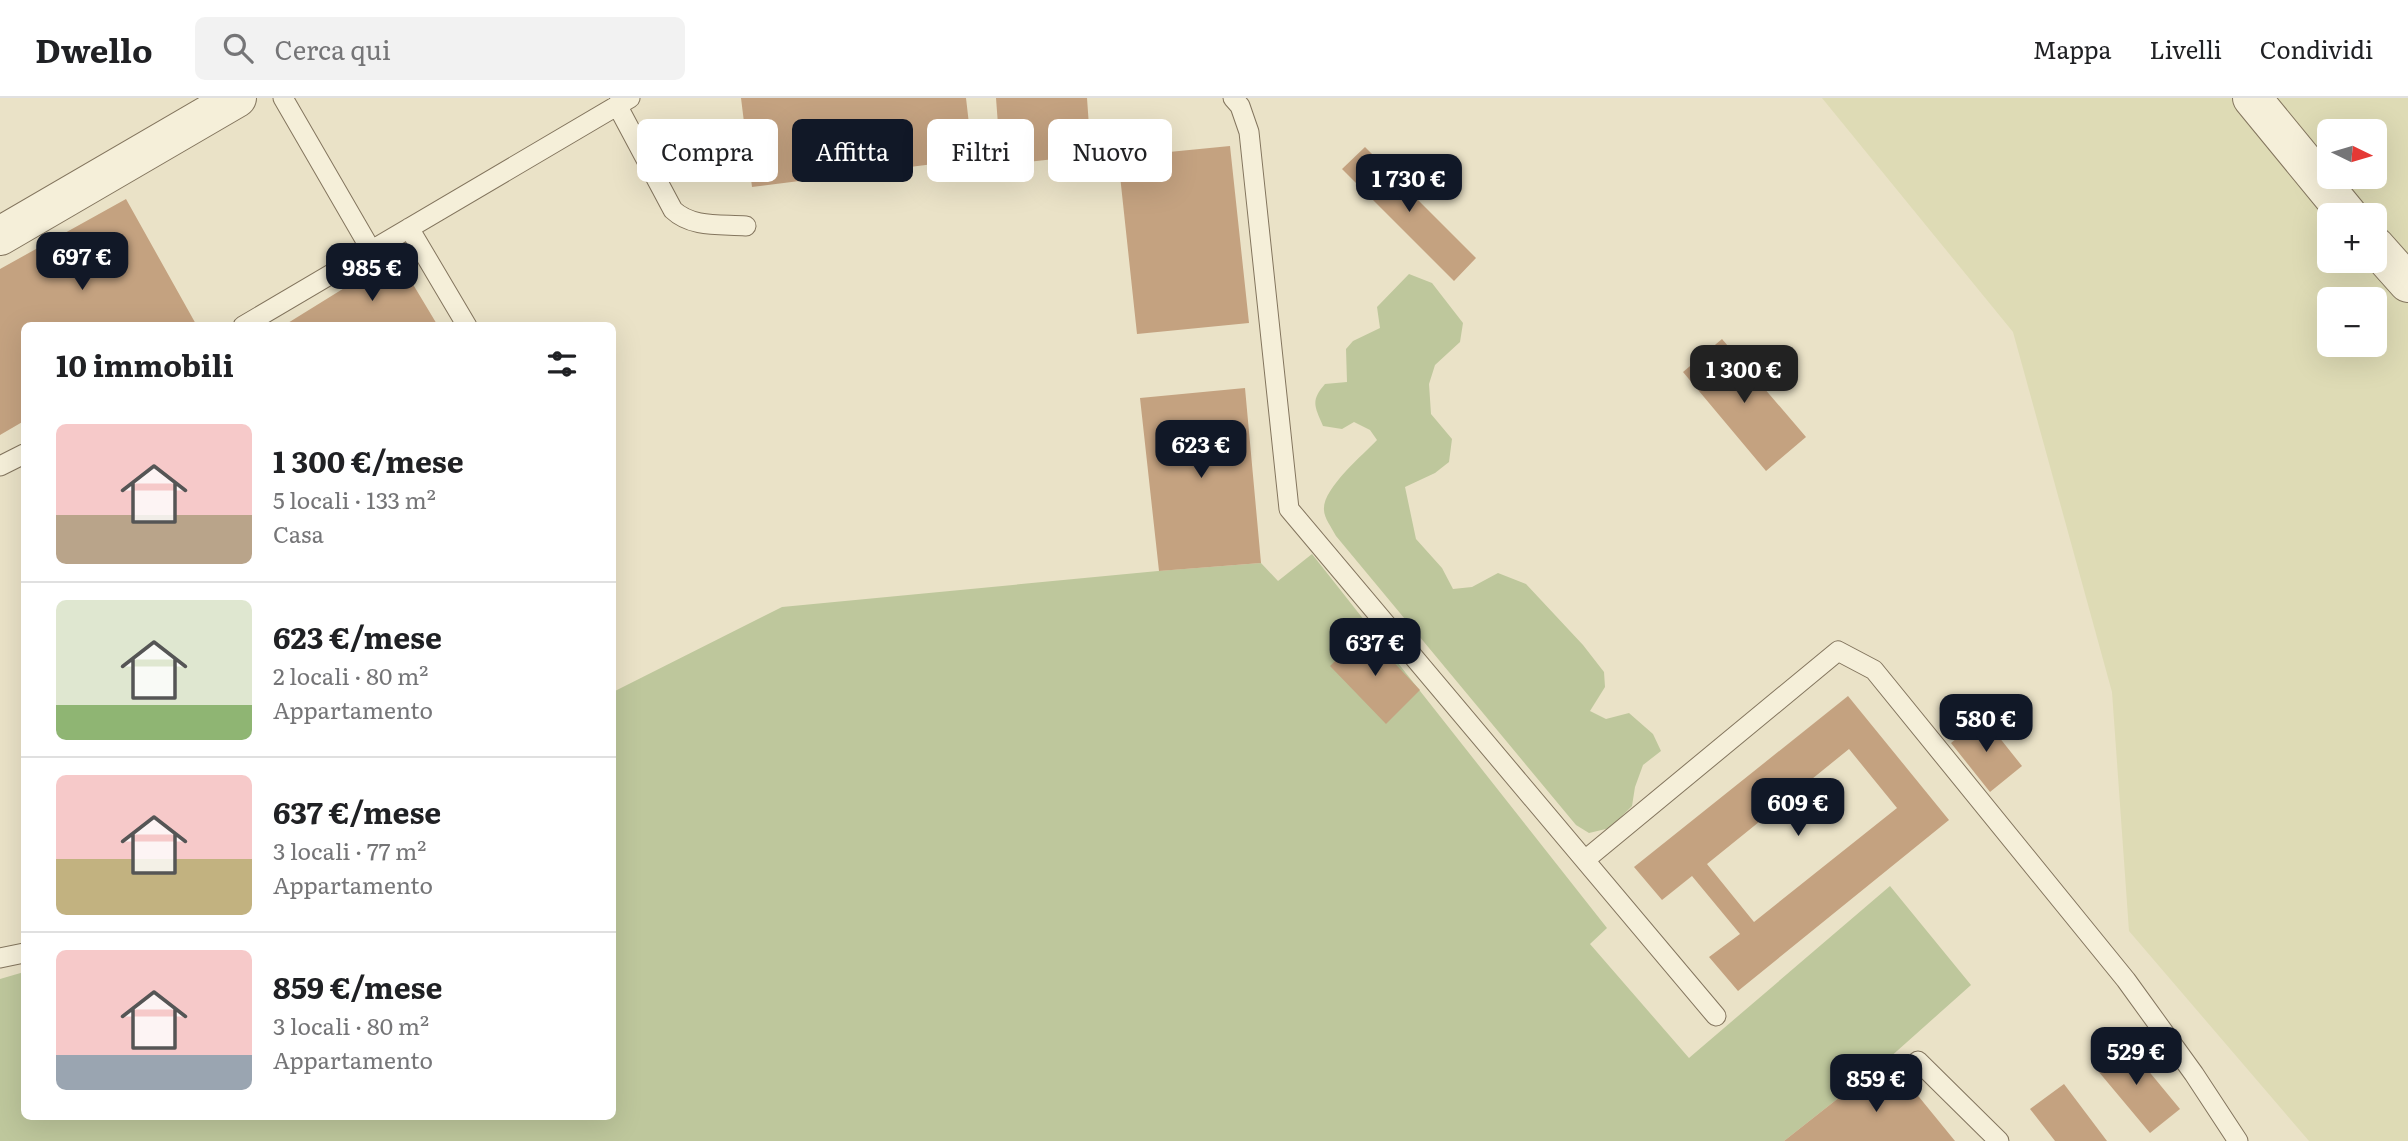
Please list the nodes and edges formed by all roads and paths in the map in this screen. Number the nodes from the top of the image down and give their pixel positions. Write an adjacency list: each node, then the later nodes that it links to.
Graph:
1 (237, 98): 9 (street)
2 (283, 98): 10 (lane)
3 (1233, 98): 17 (lane)
4 (2252, 98): 6 (street)
5 (624, 102): 7 (lane); 8 (lane)
6 (2338, 203)
7 (746, 226)
8 (409, 228): 10 (lane); 14 (lane)
9 (0, 236)
10 (370, 250): 13 (lane)
11 (2387, 259): 12 (street)
12 (2408, 283)
13 (250, 322)
14 (465, 322)
15 (21, 456): 16 (lane)
16 (0, 466)
17 (1585, 860): 20 (lane); 23 (lane)
18 (21, 954): 19 (lane)
19 (0, 958)
20 (1716, 1016)
21 (1918, 1060): 22 (lane)
22 (1999, 1141)
23 (2238, 1141)

